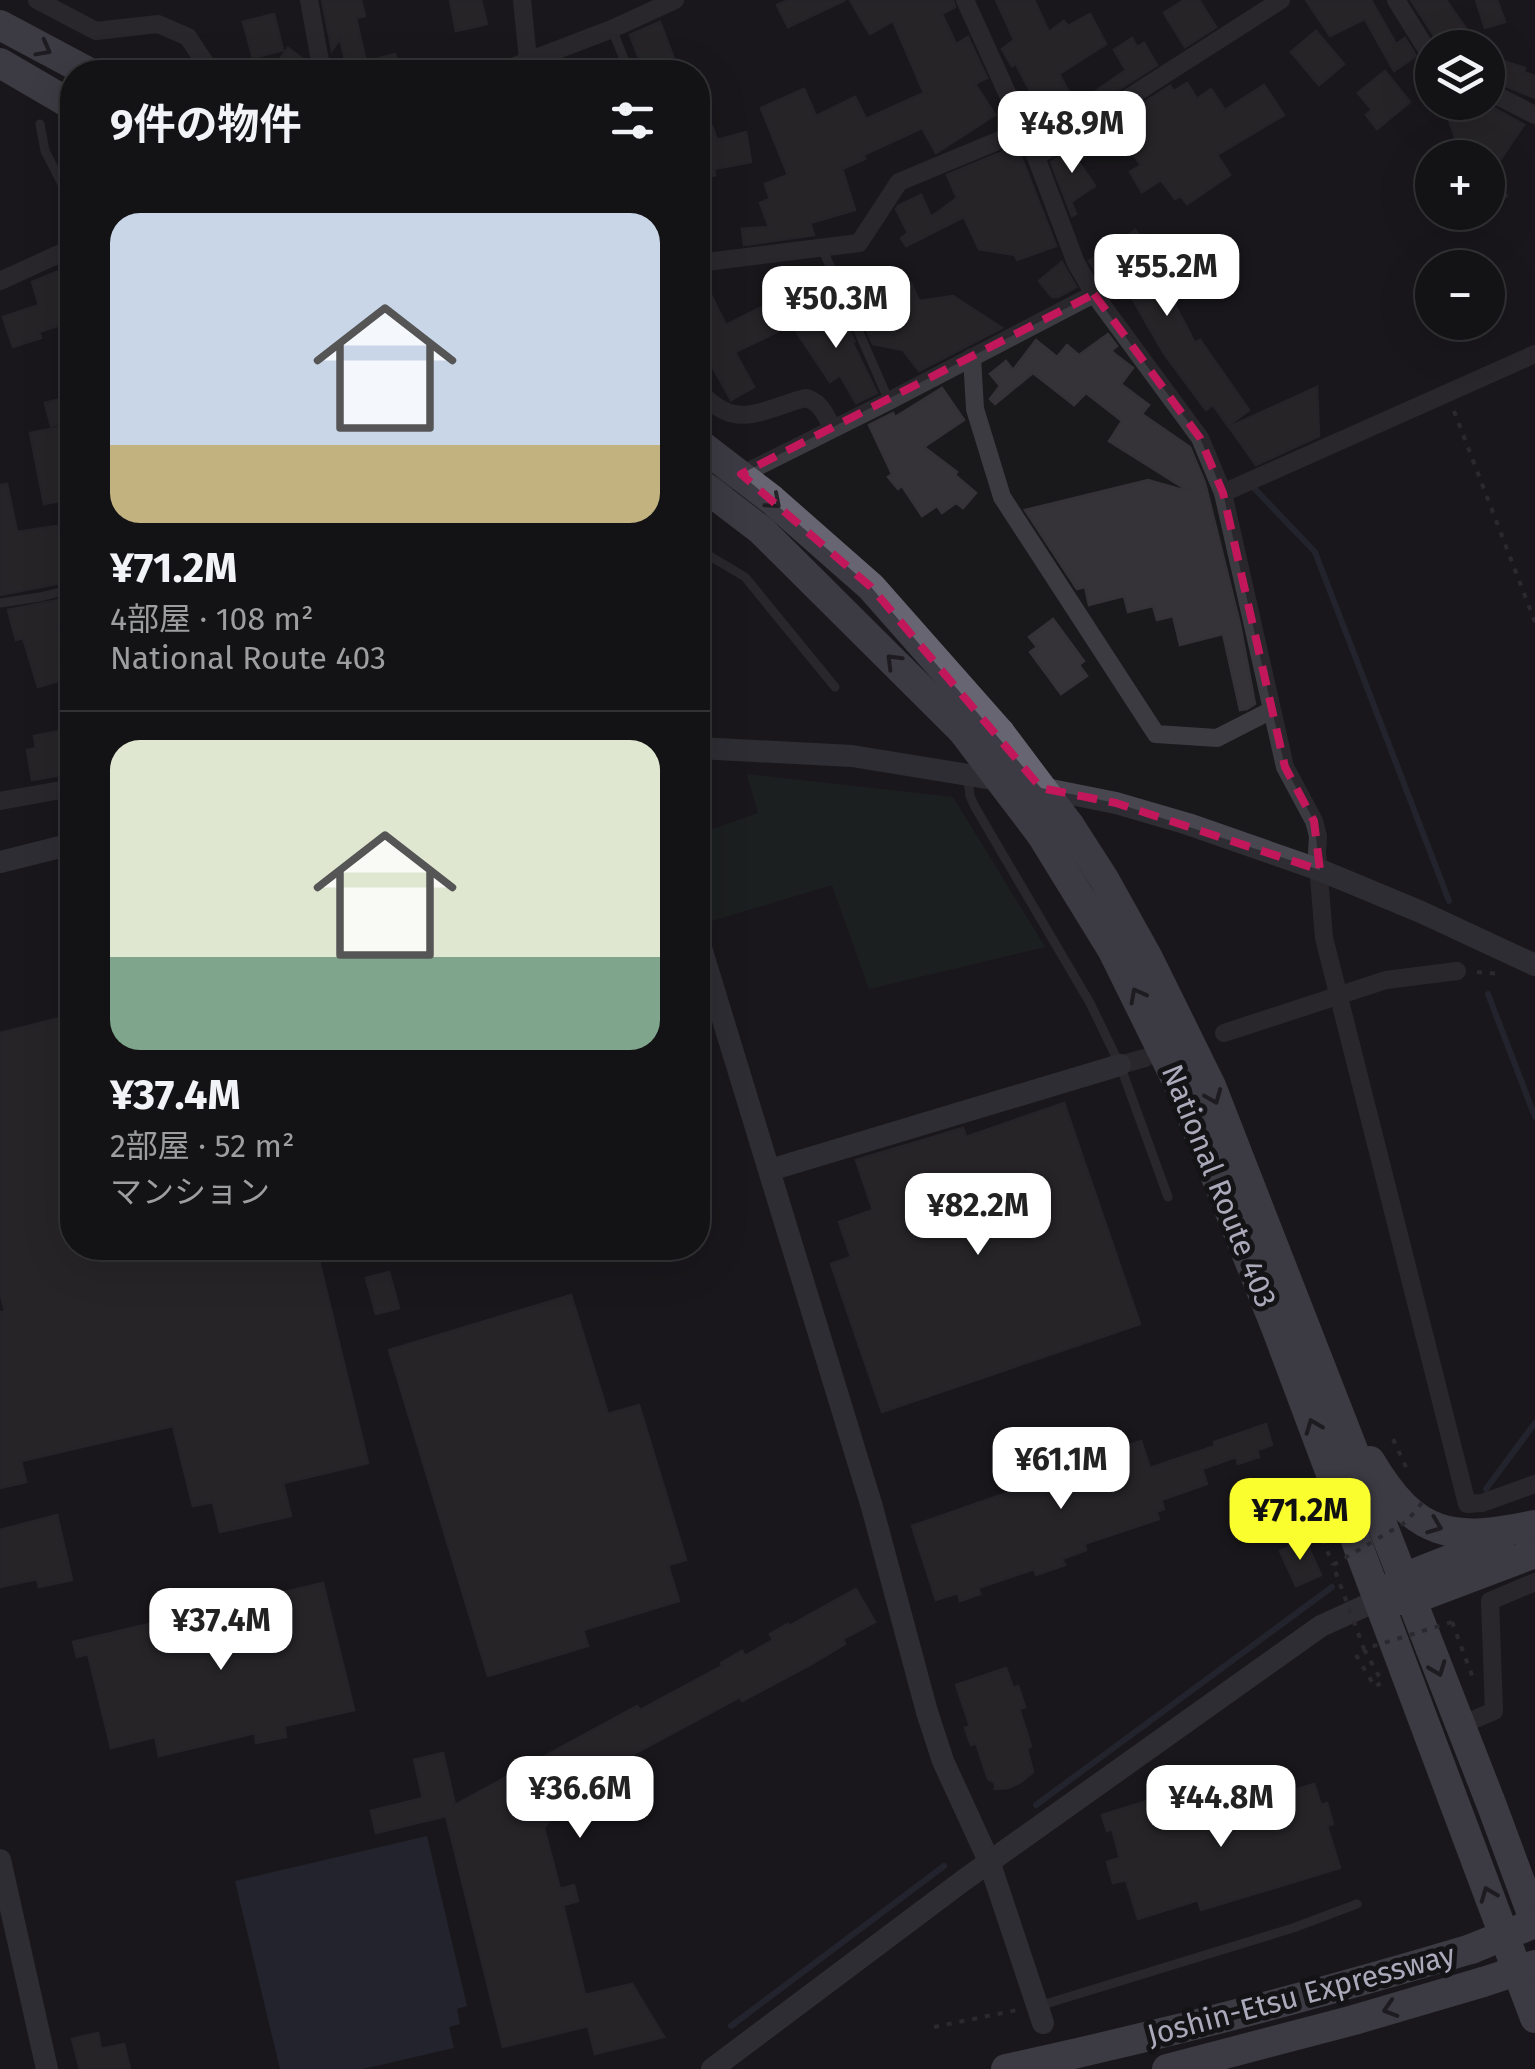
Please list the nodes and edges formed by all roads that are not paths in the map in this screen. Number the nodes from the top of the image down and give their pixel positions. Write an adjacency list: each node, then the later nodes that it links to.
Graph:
1 (37, 0): 12 (street)
2 (308, 0): 13 (street)
3 (522, 0): 14 (street)
4 (674, 0): 9 (street)
5 (965, 0): 22 (street)
6 (1281, 0): 23 (street)
7 (1396, 0): 10 (street)
8 (0, 24): 11 (highway, one-way to 11)
9 (612, 29): 15 (street); 16 (lane)
10 (1415, 31)
11 (66, 60)
12 (200, 60)
13 (320, 60)
14 (528, 60)
15 (544, 60)
16 (625, 60)
17 (0, 63): 18 (highway)
18 (60, 98)
19 (1505, 99): 20 (street)
20 (1535, 114)
21 (40, 124): 24 (lane)
22 (1024, 130): 23 (street); 25 (street)
23 (1036, 157): 29 (street)
24 (60, 179)
25 (822, 248): 27 (street); 33 (lane)
26 (60, 254): 28 (street)
27 (710, 256)
28 (0, 282)
29 (1094, 294): 31 (street); 38 (street)
30 (1535, 354): 38 (street)
31 (972, 357): 33 (street); 44 (street)
32 (710, 401): 34 (street)
33 (889, 401): 34 (street)
34 (833, 428): 36 (street)
35 (710, 451): 36 (highway, National Route 403)
36 (741, 474): 37 (street); 49 (highway, National Route 403, one-way to 49, bridge)
37 (710, 487)
38 (1223, 493): 44 (street)
39 (710, 495): 49 (highway, National Route 403, one-way to 39, bridge)
40 (710, 556): 43 (lane)
41 (60, 592): 42 (lane)
42 (0, 603)
43 (836, 688)
44 (1270, 710): 52 (street)
45 (710, 749): 46 (street)
46 (967, 774): 52 (street); 59 (lane)
47 (60, 790): 48 (street)
48 (0, 800)
49 (1056, 830): 62 (highway, National Route 403, one-way to 62); 68 (highway, National Route 403, one-way to 49)
50 (60, 847): 51 (street)
51 (0, 862)
52 (1320, 870): 53 (street); 56 (street)
53 (1535, 965)
54 (1457, 971): 56 (street)
55 (710, 977): 60 (street)
56 (1338, 995): 57 (street); 63 (street)
57 (1224, 1033)
58 (1145, 1058): 59 (street)
59 (1120, 1066): 60 (street); 61 (lane)
60 (770, 1170): 71 (street)
61 (1168, 1197)
62 (1332, 1398): 64 (highway, one-way to 64); 67 (highway, National Route 403)
63 (1535, 1484)
64 (1535, 1526): 67 (highway)
65 (1535, 1553): 67 (highway)
66 (1535, 1582): 69 (street)
67 (1407, 1589): 68 (highway); 69 (highway, National Route 403, one-way to 69)
68 (1378, 1600): 71 (street); 76 (highway, National Route 403, one-way to 68)
69 (1460, 1725): 73 (highway, National Route 403)
70 (0, 1860): 77 (street)
71 (990, 1862): 75 (street); 78 (street)
72 (1357, 1904): 75 (lane)
73 (1535, 1925): 79 (highway, Joshin-Etsu Expressway, bridge)
74 (1535, 1965): 80 (highway, Joshin-Etsu Expressway, one-way to 80, bridge)
75 (1040, 2015)
76 (1535, 2018)
77 (47, 2069)
78 (712, 2069)
79 (1006, 2069)
80 (1167, 2069)

